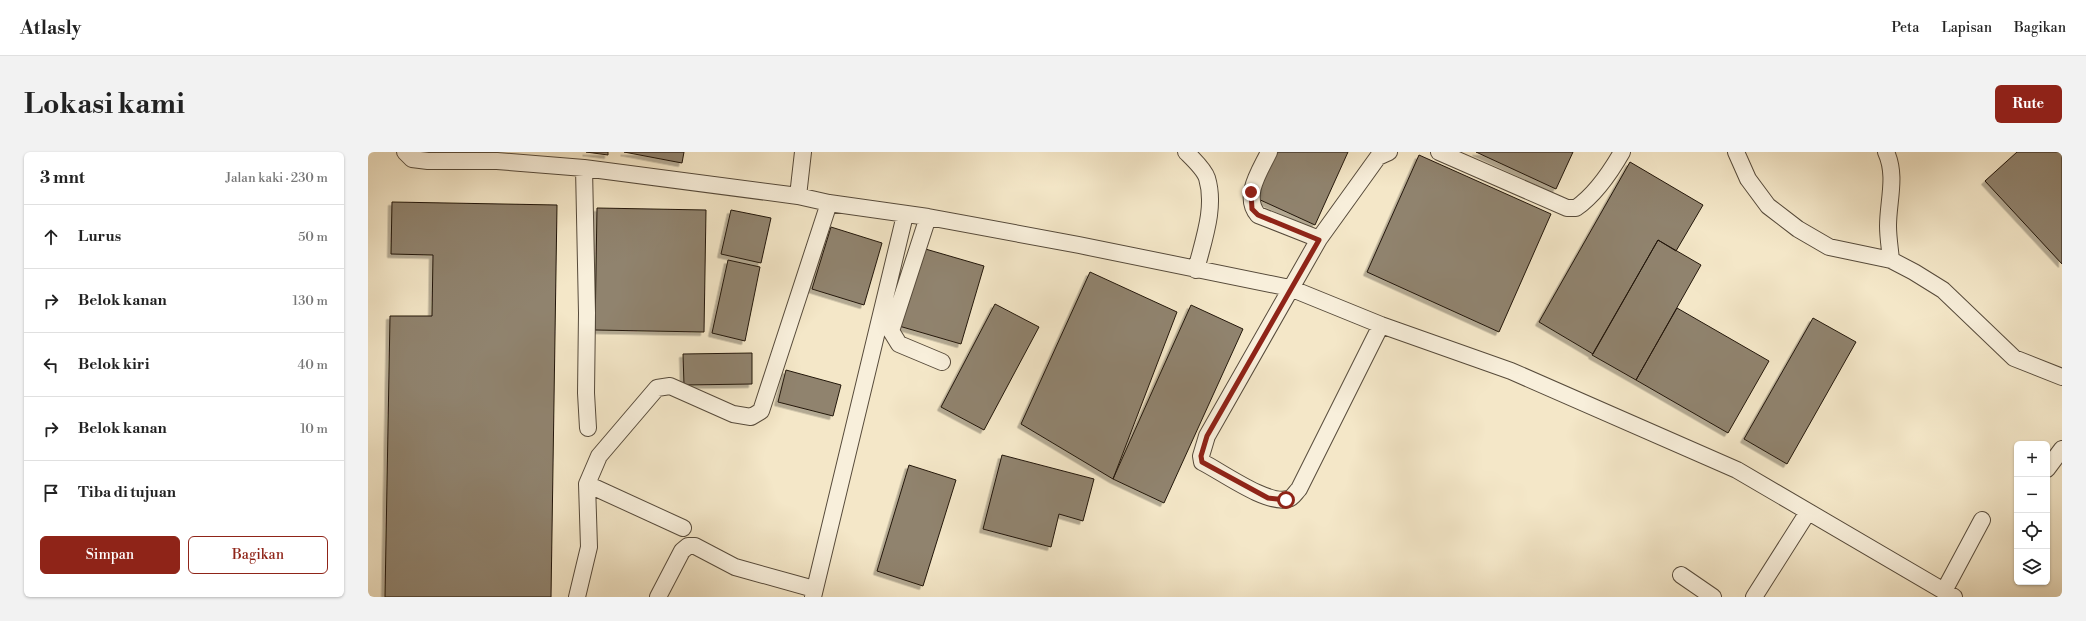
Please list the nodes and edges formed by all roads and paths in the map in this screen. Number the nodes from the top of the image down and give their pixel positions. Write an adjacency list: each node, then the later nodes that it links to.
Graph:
1 (405, 152): 10 (street)
2 (803, 152): 12 (street)
3 (1186, 152): 18 (street)
4 (1268, 152): 16 (street)
5 (1389, 152): 16 (street)
6 (1439, 152): 7 (street)
7 (1622, 152)
8 (1736, 152): 17 (street)
9 (1886, 152): 17 (street)
10 (496, 156): 11 (street)
11 (584, 168): 12 (street); 23 (street)
12 (798, 196): 13 (street)
13 (829, 203): 14 (street); 26 (street)
14 (905, 214): 15 (street); 31 (street)
15 (928, 217): 18 (street); 21 (street)
16 (1319, 240): 19 (street)
17 (1891, 260): 22 (street)
18 (1196, 270): 19 (street)
19 (1290, 288): 20 (street); 20 (street)
20 (1380, 325): 27 (street)
21 (942, 362)
22 (2062, 377)
23 (588, 428)
24 (2062, 448): 25 (street)
25 (2050, 465)
26 (587, 484): 29 (street); 33 (street)
27 (1808, 512): 32 (street); 36 (street)
28 (1982, 520): 32 (street)
29 (683, 528)
30 (1681, 575): 35 (street)
31 (814, 593): 34 (street)
32 (1949, 594)
33 (577, 597)
34 (658, 597)
35 (1713, 597)
36 (1754, 597)

